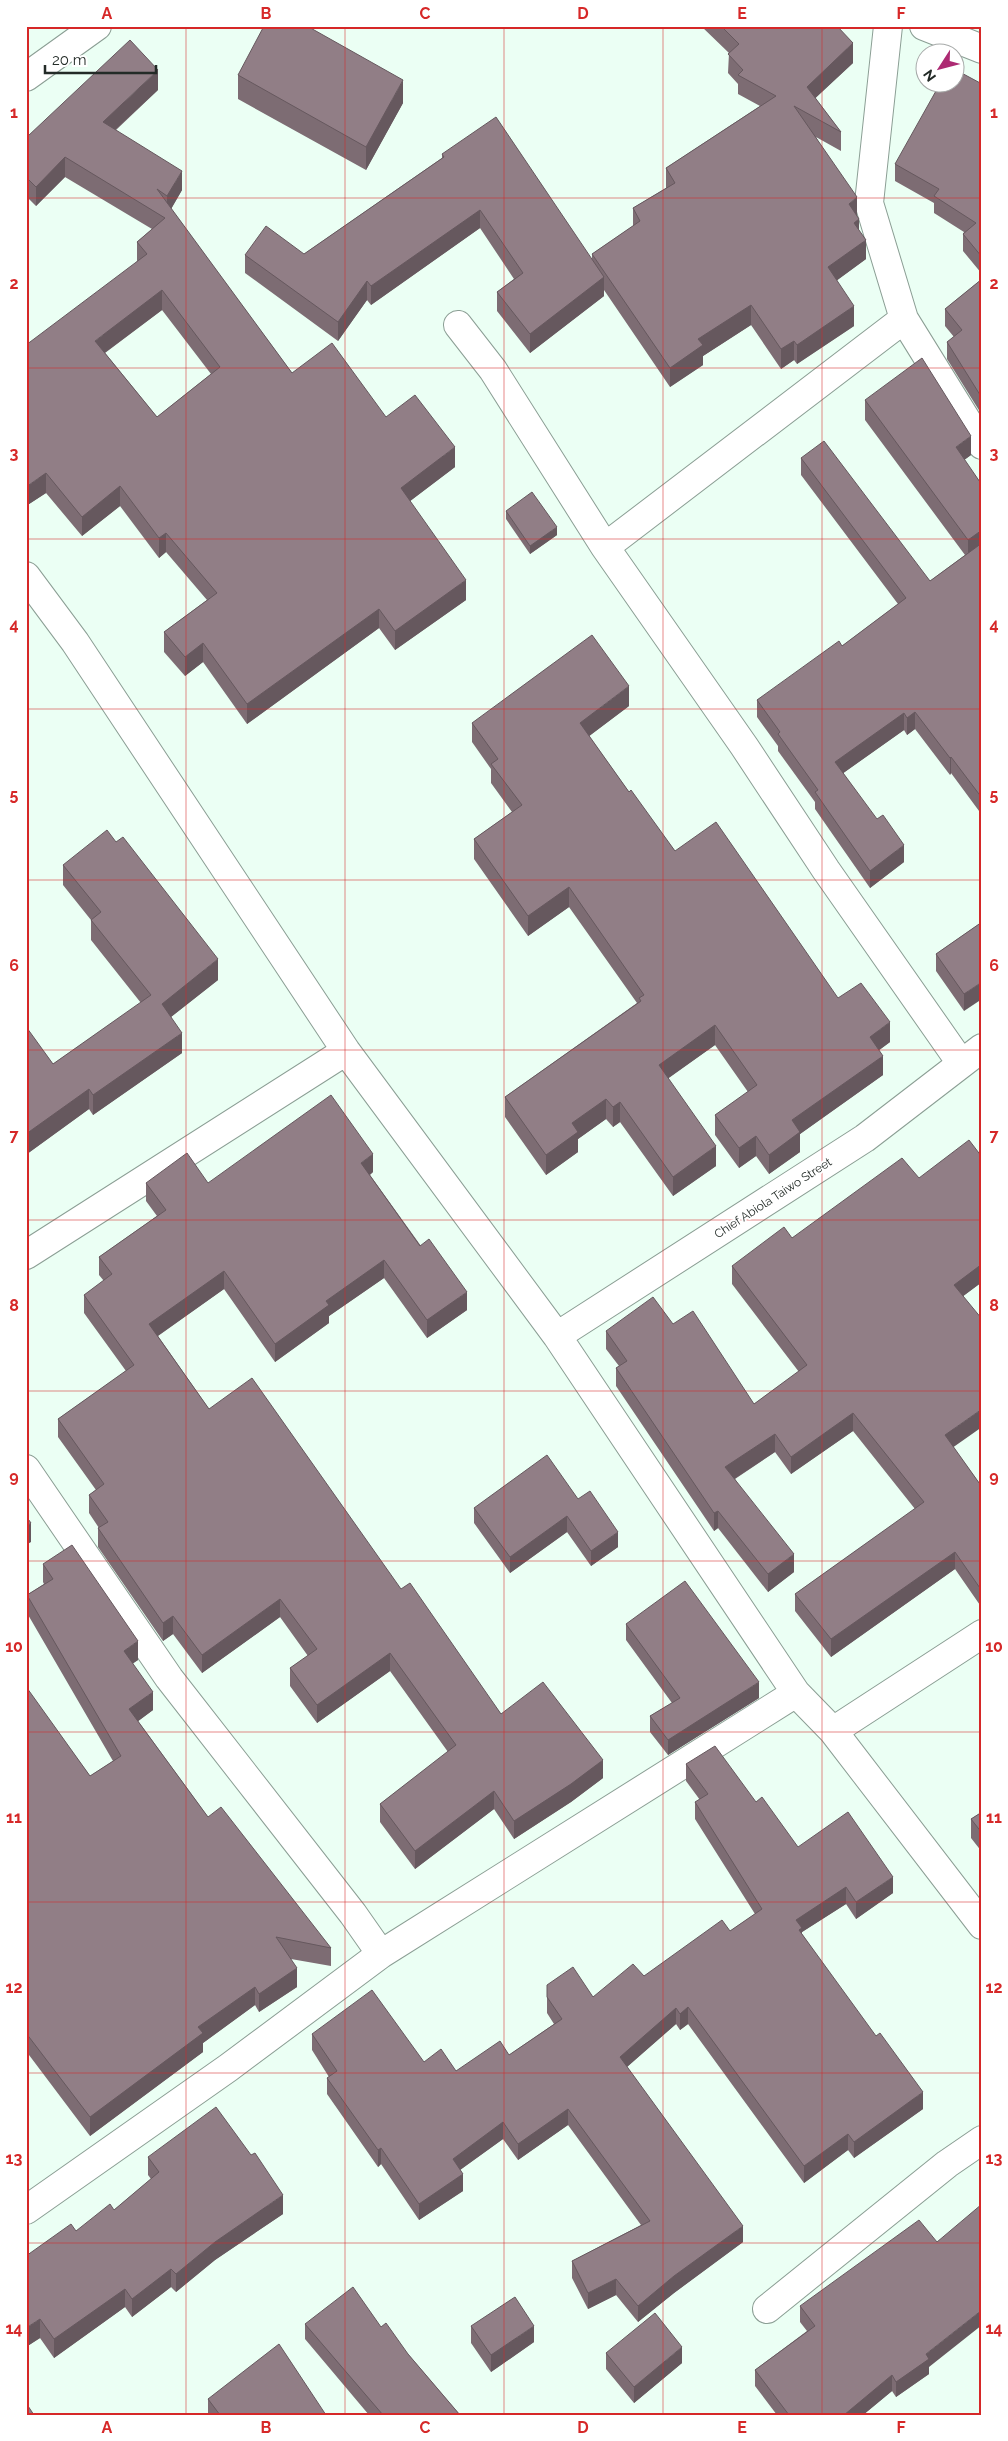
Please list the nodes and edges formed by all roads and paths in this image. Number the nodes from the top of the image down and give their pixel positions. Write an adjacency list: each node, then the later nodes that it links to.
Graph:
1 (97, 26): 5 (street)
2 (888, 26): 6 (street)
3 (924, 26): 4 (street)
4 (982, 50)
5 (26, 77)
6 (904, 319): 8 (street); 9 (street)
7 (458, 325): 9 (street)
8 (982, 445)
9 (605, 547): 12 (street)
10 (26, 576): 11 (street)
11 (346, 1051): 13 (street); 14 (street)
12 (971, 1055): 14 (street, Chief Abiola Taiwo Street)
13 (26, 1255)
14 (557, 1336): 17 (street)
15 (26, 1469): 20 (street)
16 (982, 1634): 18 (street)
17 (796, 1693): 18 (street); 20 (street)
18 (833, 1731): 19 (street)
19 (982, 1924)
20 (381, 1954): 22 (street)
21 (982, 2140): 23 (street)
22 (26, 2210)
23 (767, 2309)

